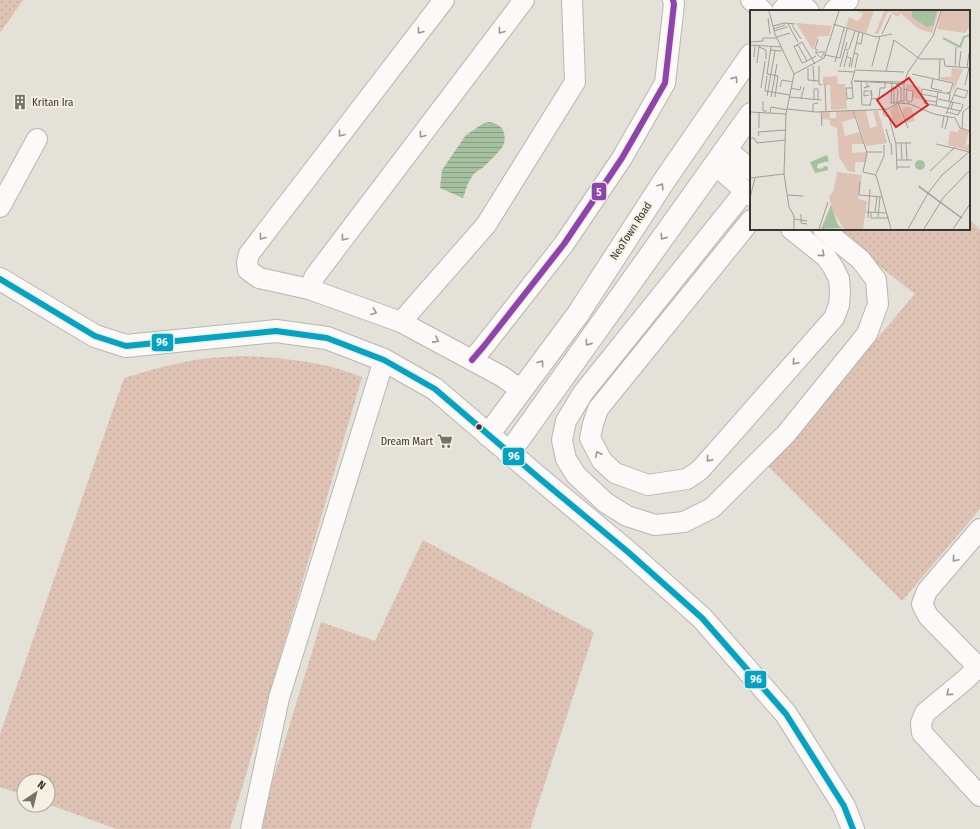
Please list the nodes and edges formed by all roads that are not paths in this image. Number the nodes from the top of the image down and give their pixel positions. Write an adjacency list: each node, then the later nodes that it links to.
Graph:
1 (444, 0): 24 (street, one-way to 24)
2 (524, 0): 24 (street, one-way to 24)
3 (572, 0): 25 (street)
4 (673, 0): 27 (street)
5 (751, 0): 9 (street)
6 (792, 0): 10 (street)
7 (797, 0): 11 (street)
8 (847, 0): 12 (street)
9 (762, 10)
10 (784, 10)
11 (808, 10)
12 (836, 10)
13 (750, 56): 28 (street, NeoTown Road, one-way to 13)
14 (750, 115): 16 (street)
15 (37, 139): 19 (street)
16 (720, 157): 17 (street); 18 (street); 30 (street, one-way to 30)
17 (750, 170)
18 (748, 193): 22 (street)
19 (0, 207)
20 (750, 221): 21 (street, one-way to 20)
21 (792, 230)
22 (825, 230)
23 (0, 279): 26 (street)
24 (309, 289): 25 (street, one-way to 25)
25 (401, 322): 27 (street, one-way to 27)
26 (384, 360): 29 (street); 34 (street)
27 (472, 360): 28 (street)
28 (516, 398): 29 (street, NeoTown Road)
29 (488, 435): 30 (street)
30 (509, 453): 35 (street)
31 (980, 529): 32 (street, one-way to 32)
32 (979, 668): 33 (street, one-way to 33)
33 (980, 796)
34 (251, 829)
35 (853, 829)

